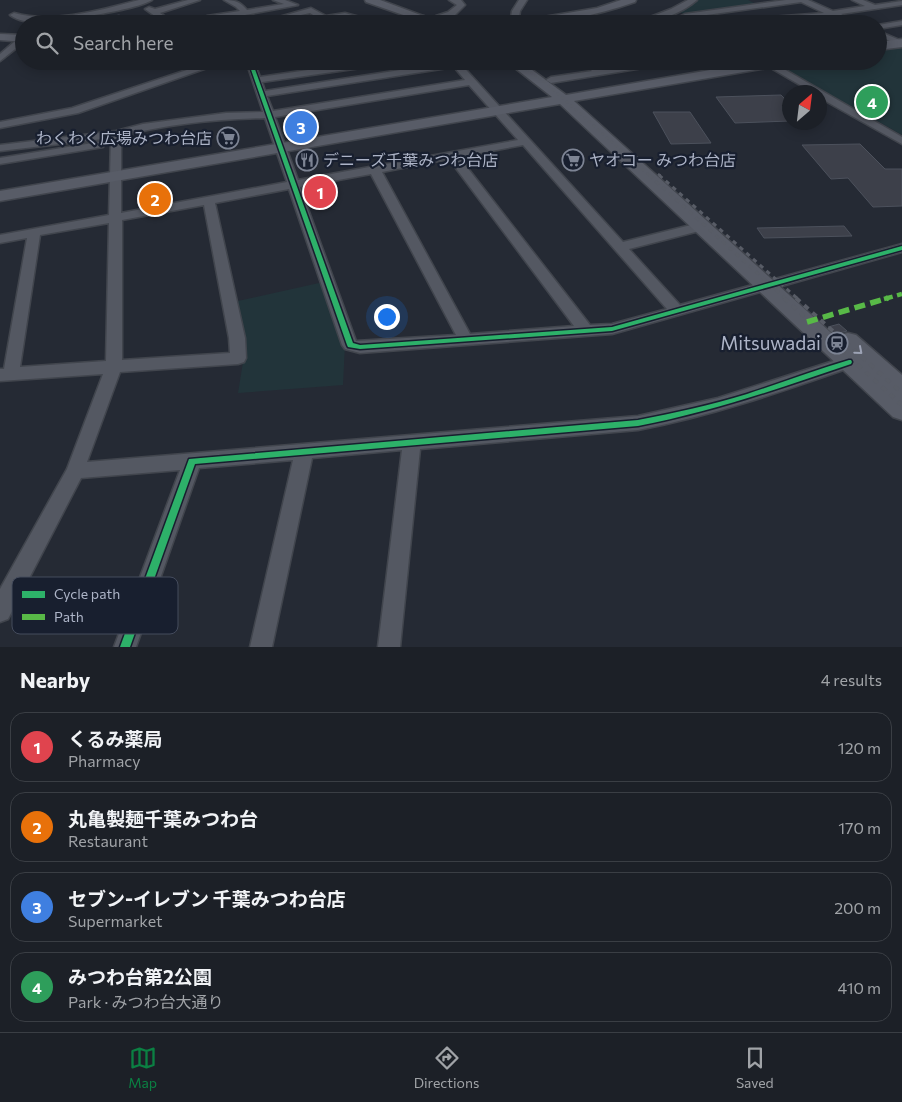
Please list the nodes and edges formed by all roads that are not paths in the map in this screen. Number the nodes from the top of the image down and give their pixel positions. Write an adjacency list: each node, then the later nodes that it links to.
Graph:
1 (148, 0): 14 (street)
2 (228, 0): 23 (street)
3 (278, 0): 23 (street)
4 (370, 0): 30 (street)
5 (385, 0): 31 (street)
6 (453, 0): 32 (street)
7 (523, 0): 33 (street)
8 (580, 0): 34 (street)
9 (632, 0): 35 (street)
10 (690, 0): 20 (street)
11 (752, 0): 16 (street)
12 (856, 0): 18 (street)
13 (778, 1): 16 (street); 24 (street)
14 (136, 3): 21 (street); 25 (street)
15 (902, 3): 18 (street)
16 (763, 5): 22 (street)
17 (199, 6): 21 (street)
18 (874, 7): 24 (street)
19 (42, 10): 41 (street)
20 (674, 11): 36 (street); 37 (street)
21 (154, 12): 26 (street)
22 (713, 12): 38 (street); 39 (street)
23 (245, 13): 27 (street)
24 (833, 14): 40 (street)
25 (70, 15)
26 (158, 15)
27 (237, 15)
28 (288, 15): 29 (street)
29 (318, 15)
30 (415, 15)
31 (424, 15)
32 (449, 15)
33 (515, 15)
34 (574, 15)
35 (580, 15)
36 (662, 15)
37 (682, 15)
38 (691, 15)
39 (718, 15)
40 (822, 15)
41 (15, 17)
42 (902, 23): 43 (street)
43 (887, 26)
44 (0, 37): 45 (street)
45 (15, 38)
46 (887, 38): 47 (street)
47 (901, 43): 48 (street)
48 (887, 45)
49 (15, 46): 50 (street)
50 (0, 58)
51 (197, 70): 72 (street)
52 (253, 70): 63 (street)
53 (326, 70): 63 (street)
54 (410, 70): 67 (street)
55 (460, 70): 65 (street)
56 (526, 70): 68 (street)
57 (537, 70): 64 (street)
58 (596, 70): 62 (street)
59 (611, 70): 62 (street)
60 (726, 70): 68 (street)
61 (778, 70): 66 (street)
62 (599, 72): 64 (street)
63 (256, 80): 67 (street)
64 (551, 80): 68 (street)
65 (471, 82): 70 (street); 71 (street)
66 (805, 85)
67 (261, 94): 71 (street)
68 (568, 98): 70 (street); 86 (street); 91 (street)
69 (827, 98): 74 (street)
70 (496, 111): 75 (street); 77 (street)
71 (269, 115): 73 (street); 77 (street)
72 (0, 125)
73 (116, 138): 76 (street); 79 (street); 81 (street)
74 (902, 140)
75 (524, 142): 78 (street); 89 (street)
76 (0, 148)
77 (281, 148): 81 (street); 82 (street)
78 (452, 155): 80 (street); 93 (street)
79 (0, 161)
80 (375, 170): 82 (street); 94 (street)
81 (116, 176): 83 (street); 85 (street)
82 (294, 184): 84 (street); 94 (street)
83 (0, 196)
84 (209, 201): 85 (street); 96 (street)
85 (114, 218): 87 (street); 96 (street)
86 (703, 226): 89 (street); 91 (street)
87 (34, 233): 88 (street); 97 (street)
88 (0, 240)
89 (619, 247): 92 (street)
90 (902, 248): 91 (street)
91 (774, 283): 92 (street); 95 (street); 98 (street, one-way to 98)
92 (676, 310): 93 (street)
93 (586, 330): 94 (street)
94 (464, 338)
95 (849, 362): 99 (street); 100 (street)
96 (114, 366): 97 (street); 103 (street)
97 (6, 374)
98 (902, 389)
99 (902, 410)
100 (412, 443): 101 (street); 111 (street)
101 (304, 452): 102 (street); 110 (street)
102 (192, 461): 103 (street); 105 (street)
103 (75, 470): 104 (street)
104 (18, 577)
105 (150, 577)
106 (12, 588): 107 (street)
107 (0, 611)
108 (130, 634): 109 (street)
109 (125, 647)
110 (260, 647)
111 (389, 647)

